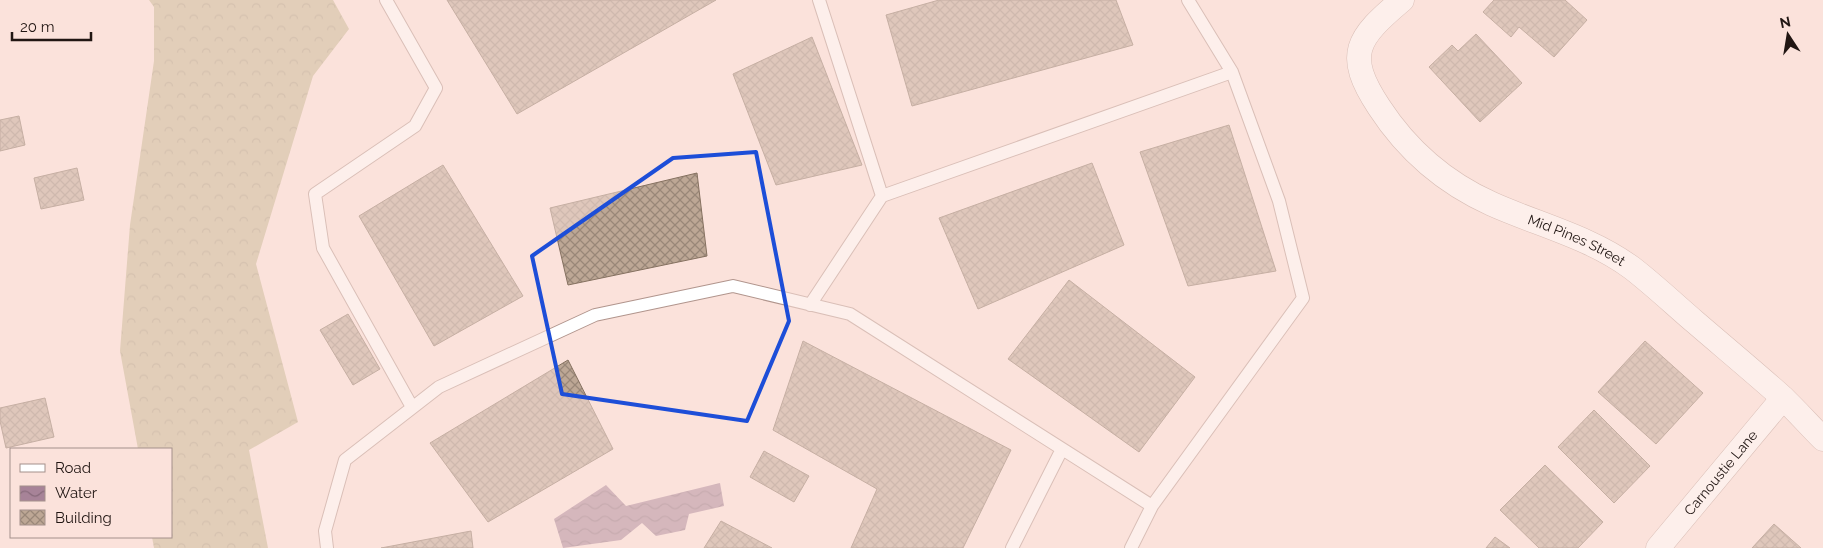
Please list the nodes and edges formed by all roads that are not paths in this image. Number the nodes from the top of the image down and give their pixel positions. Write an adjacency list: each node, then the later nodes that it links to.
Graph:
1 (386, 0): 9 (lane)
2 (819, 0): 6 (lane)
3 (1188, 0): 5 (lane)
4 (1402, 0): 8 (street, Mid Pines Street)
5 (1232, 72): 6 (lane); 12 (lane)
6 (882, 196): 7 (lane)
7 (810, 305): 9 (lane); 11 (lane)
8 (1782, 398): 10 (street, Mid Pines Street); 16 (street, Carnoustie Lane)
9 (412, 407): 13 (lane)
10 (1823, 439)
11 (1062, 449): 12 (lane); 14 (lane)
12 (1152, 506): 15 (lane)
13 (327, 548)
14 (1012, 548)
15 (1131, 548)
16 (1658, 548)

